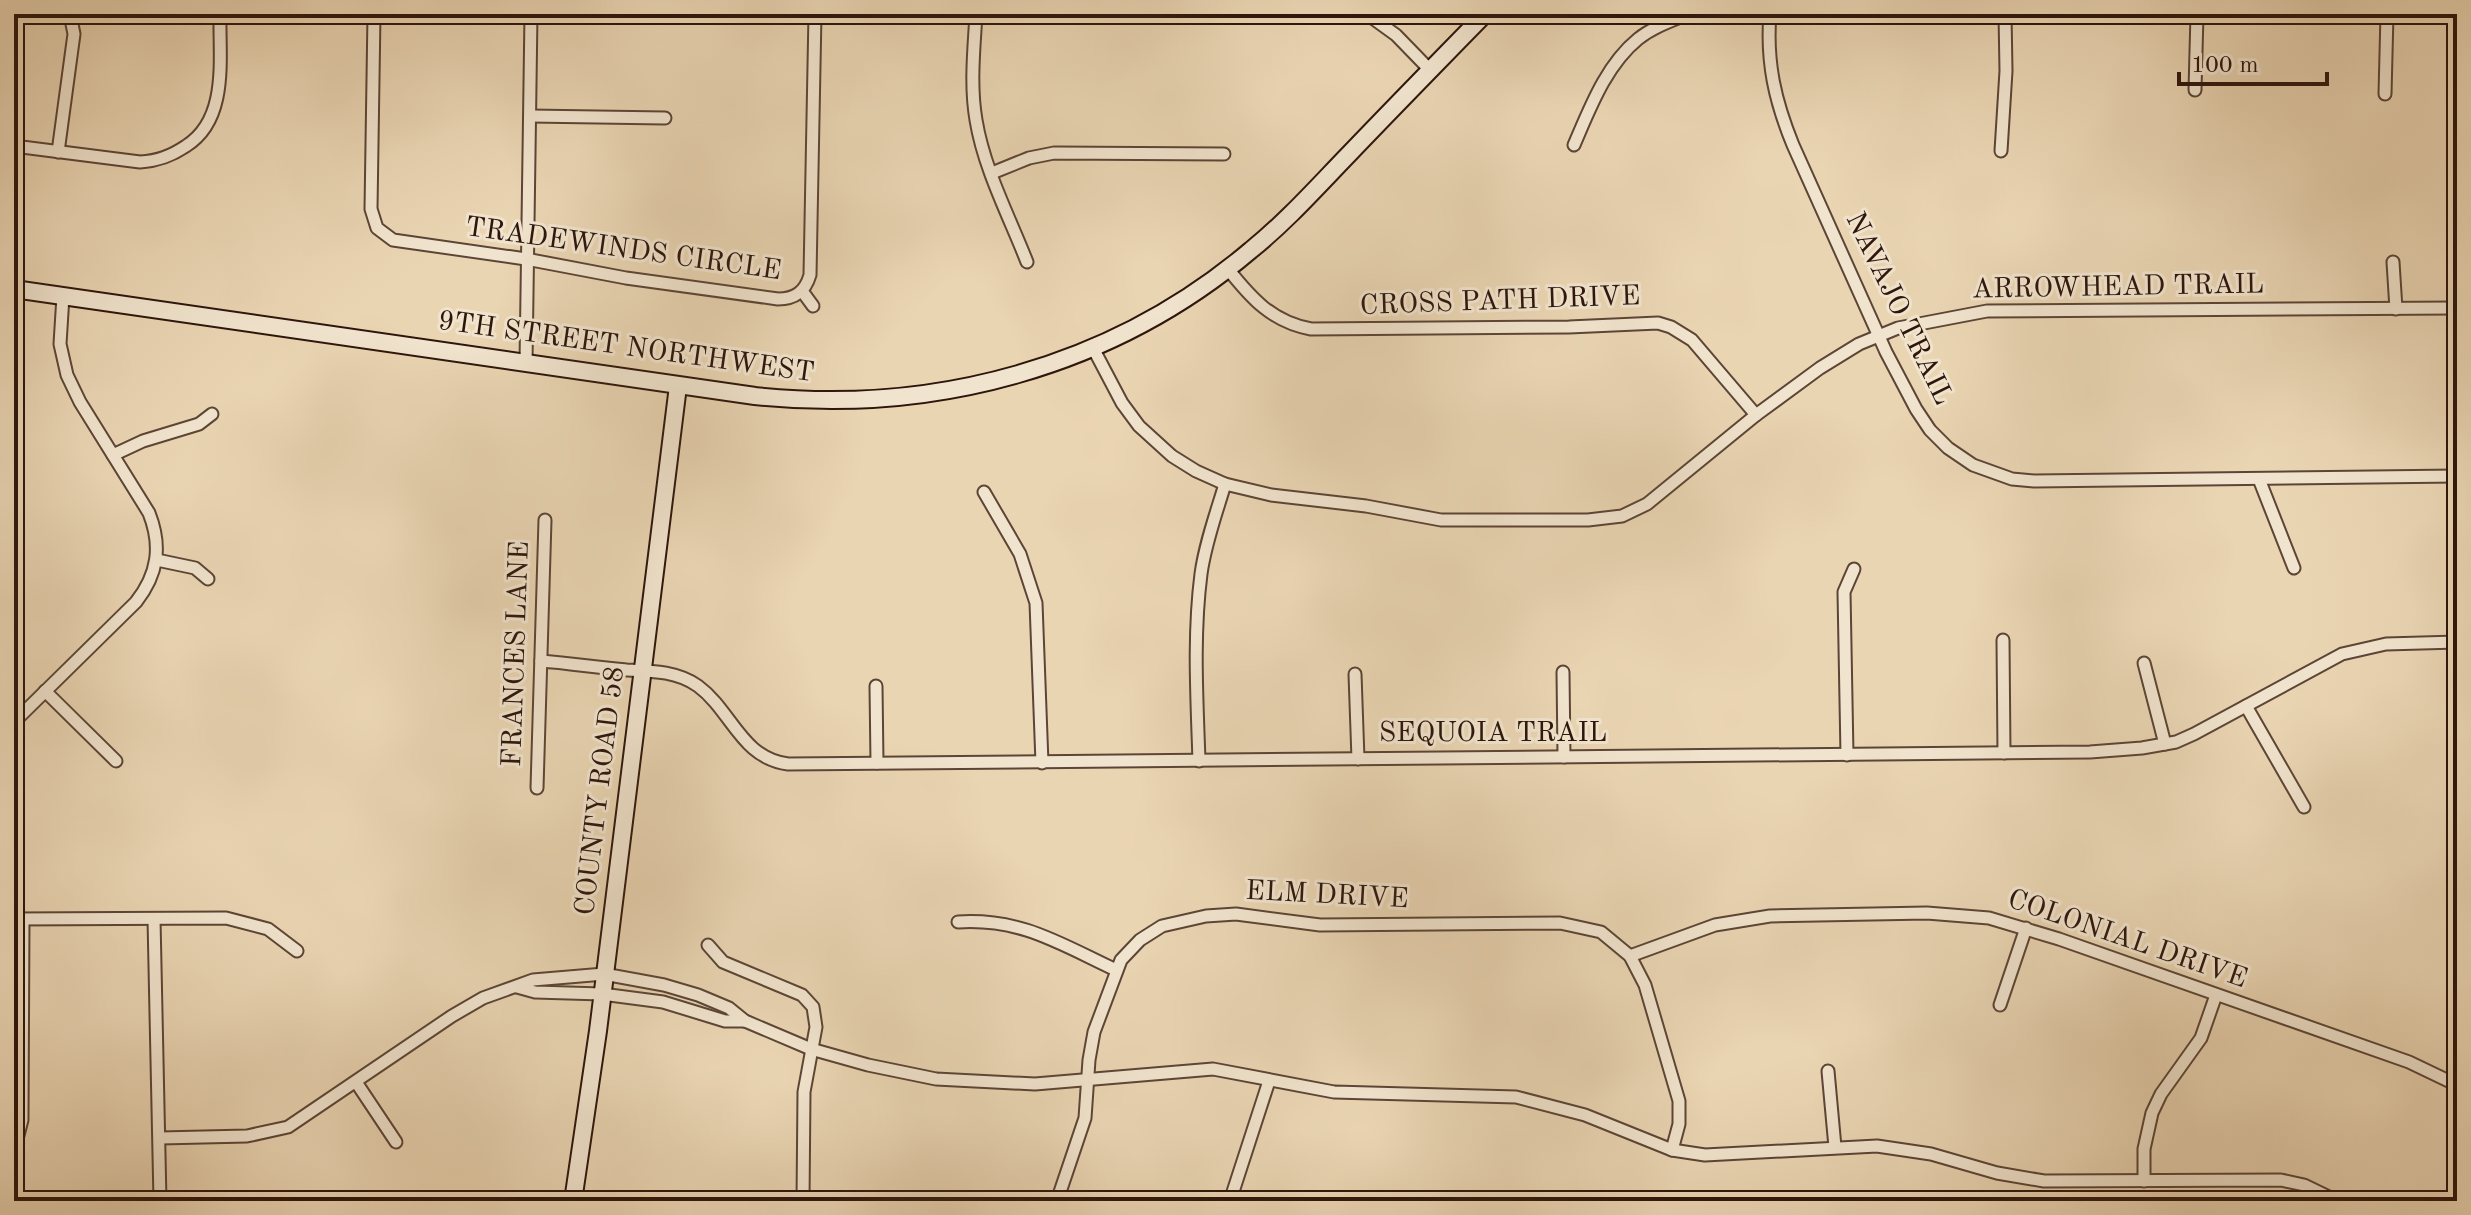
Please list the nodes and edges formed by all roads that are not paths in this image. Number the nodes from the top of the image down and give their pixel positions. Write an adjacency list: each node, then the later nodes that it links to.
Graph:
1 (70, 14): 22 (street)
2 (220, 14): 22 (street)
3 (374, 14): 25 (street, TRADEWINDS CIRCLE)
4 (531, 14): 17 (street)
5 (815, 14): 30 (street, TRADEWINDS CIRCLE)
6 (976, 14): 24 (street)
7 (1367, 14): 14 (street)
8 (1485, 14): 14 (street, 9TH STREET NORTHWEST)
9 (1688, 14): 19 (street)
10 (1770, 14): 35 (street, NAVAJO TRAIL)
11 (2005, 14): 21 (street)
12 (2197, 14): 15 (street)
13 (2387, 14): 16 (street)
14 (1430, 70): 28 (street, 9TH STREET NORTHWEST)
15 (2195, 90)
16 (2385, 94)
17 (530, 116): 18 (street); 25 (street)
18 (665, 118)
19 (1574, 145)
20 (14, 146): 22 (street)
21 (2001, 151)
22 (58, 152)
23 (1224, 154): 24 (street)
24 (992, 173): 26 (street)
25 (526, 259): 30 (street, TRADEWINDS CIRCLE); 37 (street)
26 (1027, 262)
27 (2393, 262): 34 (street)
28 (1228, 269): 36 (street, 9TH STREET NORTHWEST); 40 (street, CROSS PATH DRIVE)
29 (14, 289): 31 (street, 9TH STREET NORTHWEST)
30 (802, 291): 32 (street)
31 (63, 296): 37 (street, 9TH STREET NORTHWEST); 41 (street)
32 (813, 306)
33 (2457, 308): 34 (street, ARROWHEAD TRAIL)
34 (2396, 309): 35 (street, ARROWHEAD TRAIL)
35 (1879, 335): 40 (street, ARROWHEAD TRAIL); 43 (street, NAVAJO TRAIL)
36 (1093, 348): 38 (street, 9TH STREET NORTHWEST); 44 (street, ARROWHEAD TRAIL)
37 (526, 363): 38 (street, 9TH STREET NORTHWEST)
38 (678, 386): 55 (street, COUNTY ROAD 58)
39 (212, 414): 41 (street)
40 (1756, 415): 44 (street, ARROWHEAD TRAIL)
41 (113, 455): 47 (street)
42 (2457, 476): 43 (street, NAVAJO TRAIL)
43 (2259, 479): 48 (street)
44 (1225, 484): 68 (street)
45 (984, 492): 70 (street)
46 (545, 520): 53 (street, FRANCES LANE)
47 (157, 560): 50 (street); 59 (street)
48 (2294, 568)
49 (1854, 569): 64 (street)
50 (208, 579)
51 (2003, 640): 63 (street)
52 (2457, 642): 60 (street, SEQUOIA TRAIL)
53 (541, 661): 55 (street, SEQUOIA TRAIL); 71 (street, FRANCES LANE)
54 (2144, 663): 62 (street)
55 (642, 670): 69 (street, SEQUOIA TRAIL); 81 (street, COUNTY ROAD 58)
56 (1563, 672): 65 (street)
57 (1355, 674): 66 (street)
58 (876, 686): 69 (street)
59 (45, 691): 61 (street); 67 (street)
60 (2246, 706): 62 (street, SEQUOIA TRAIL); 72 (street)
61 (14, 722)
62 (2165, 744): 63 (street, SEQUOIA TRAIL)
63 (2004, 753): 64 (street, SEQUOIA TRAIL)
64 (1847, 755): 65 (street, SEQUOIA TRAIL)
65 (1564, 757): 66 (street, SEQUOIA TRAIL)
66 (1358, 759): 68 (street, SEQUOIA TRAIL)
67 (116, 761)
68 (1199, 761): 70 (street, SEQUOIA TRAIL)
69 (877, 763): 70 (street, SEQUOIA TRAIL)
70 (1042, 763)
71 (537, 788)
72 (2304, 807)
73 (19, 919): 74 (street); 88 (street)
74 (154, 919): 78 (street); 94 (street)
75 (958, 922): 80 (street)
76 (2026, 928): 79 (street, COLONIAL DRIVE); 84 (street, COLONIAL DRIVE); 85 (street)
77 (708, 945): 87 (street)
78 (297, 951)
79 (1630, 956): 80 (street, ELM DRIVE); 97 (street, ELM DRIVE)
80 (1116, 970): 90 (street, ELM DRIVE)
81 (604, 974): 82 (street); 83 (street, COUNTY ROAD 58); 86 (street)
82 (516, 987): 83 (street); 92 (street)
83 (602, 994): 86 (street); 101 (street, COUNTY ROAD 58)
84 (2216, 995): 93 (street, COLONIAL DRIVE); 99 (street)
85 (2000, 1005)
86 (745, 1021): 87 (street)
87 (811, 1049): 90 (street); 102 (street)
88 (18, 1054): 98 (street)
89 (1828, 1071): 96 (street)
90 (1087, 1080): 91 (street); 103 (street, ELM DRIVE)
91 (1269, 1081): 97 (street); 104 (street)
92 (356, 1082): 94 (street); 95 (street)
93 (2457, 1085)
94 (160, 1138): 100 (street)
95 (396, 1142)
96 (1835, 1147): 97 (street); 99 (street)
97 (1672, 1150)
98 (14, 1151)
99 (2144, 1181): 105 (street)
100 (160, 1201)
101 (573, 1201)
102 (803, 1201)
103 (1057, 1201)
104 (1230, 1201)
105 (2337, 1201)

